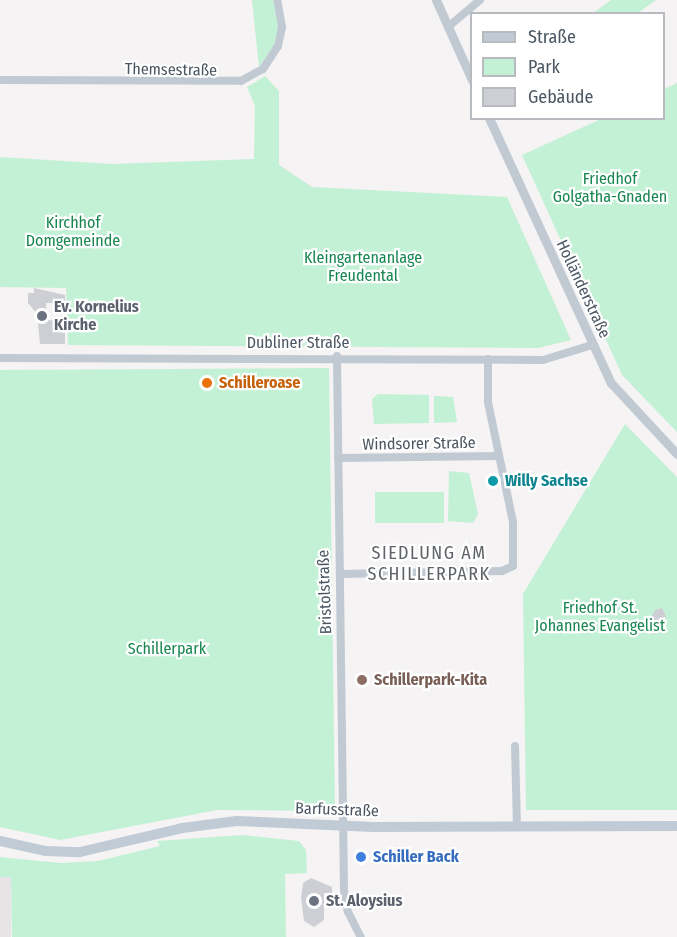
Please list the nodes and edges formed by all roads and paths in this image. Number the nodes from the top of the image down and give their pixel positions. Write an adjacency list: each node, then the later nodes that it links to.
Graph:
1 (277, 0): 6 (street, Themsestraße)
2 (436, 0): 4 (street)
3 (480, 0): 4 (street)
4 (448, 27): 5 (street)
5 (470, 78)
6 (0, 80)
7 (490, 120): 8 (street, Holländerstraße)
8 (592, 345): 11 (street, Dubliner Straße); 12 (street, Holländerstraße)
9 (337, 356): 10 (street, Dubliner Straße); 11 (street, Dubliner Straße); 14 (street, Bristolstraße)
10 (0, 358)
11 (488, 359): 13 (street)
12 (677, 454)
13 (499, 456): 14 (street, Windsorer Straße); 15 (street)
14 (338, 458): 15 (street, Bristolstraße)
15 (340, 574): 17 (street, Bristolstraße)
16 (516, 746): 19 (street)
17 (343, 826): 19 (main road, Barfusstraße); 20 (main road, Barfusstraße); 21 (street, Bristolstraße)
18 (677, 826): 19 (main road, Barfusstraße)
19 (517, 827)
20 (0, 841)
21 (361, 937)

